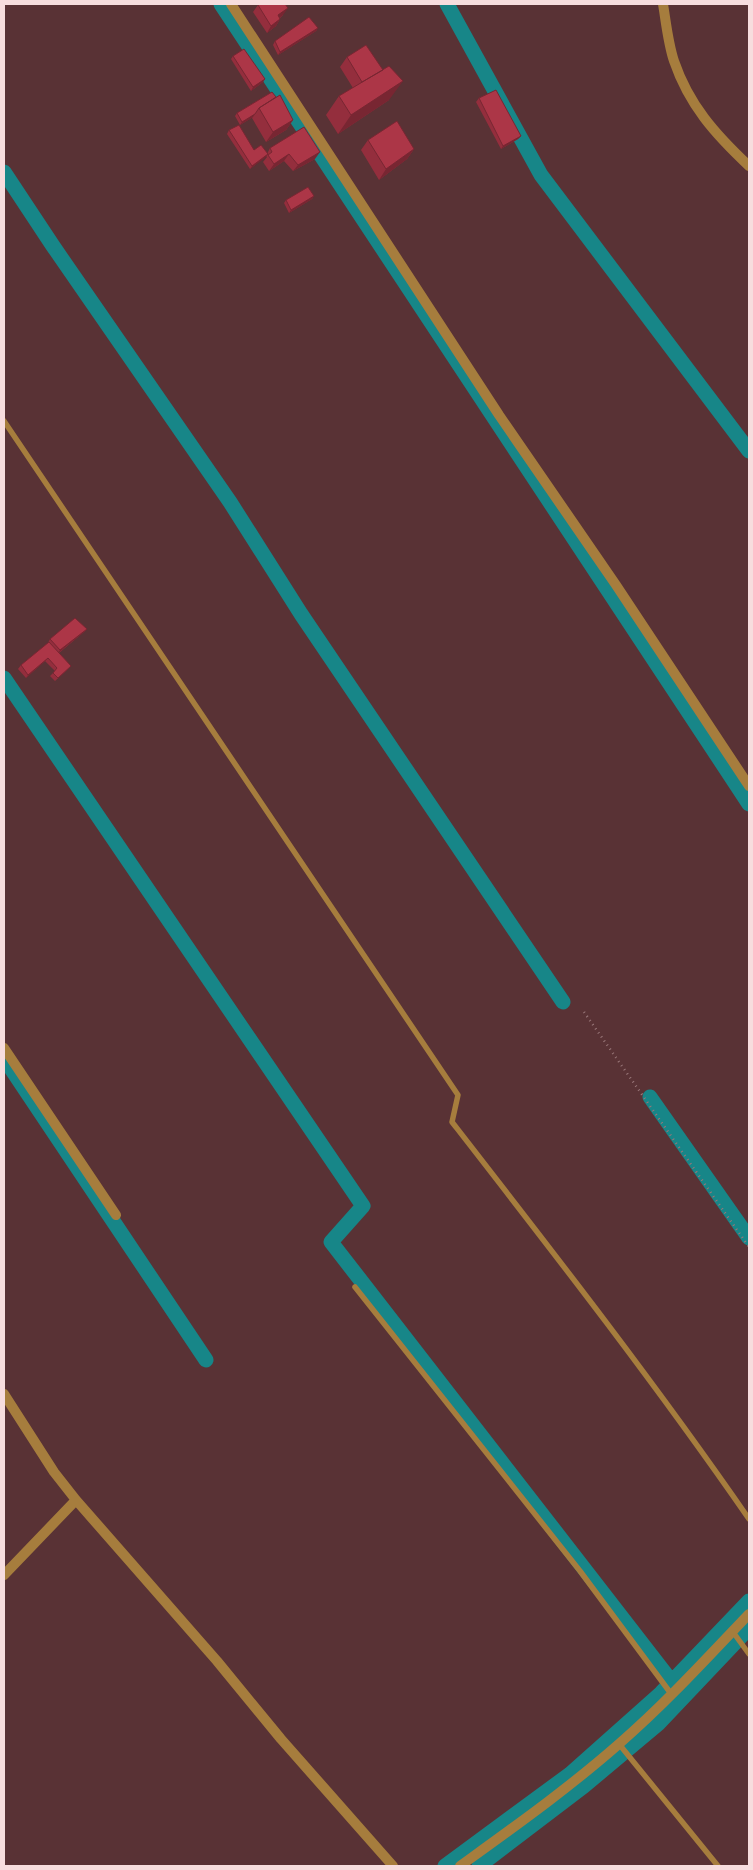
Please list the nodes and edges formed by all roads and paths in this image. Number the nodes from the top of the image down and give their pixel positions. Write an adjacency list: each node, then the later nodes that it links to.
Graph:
1 (231, 4): 5 (street)
2 (663, 4): 3 (street)
3 (749, 166)
4 (4, 421): 13 (lane)
5 (749, 786)
6 (584, 1012): 9 (path)
7 (4, 1048): 8 (street)
8 (116, 1215)
9 (749, 1247)
10 (355, 1287): 18 (lane)
11 (4, 1394): 12 (street)
12 (76, 1500): 14 (street); 20 (street)
13 (749, 1519)
14 (4, 1575)
15 (749, 1614): 16 (street)
16 (733, 1632): 17 (lane); 18 (street)
17 (749, 1654)
18 (672, 1695): 19 (street)
19 (619, 1744): 21 (street); 22 (lane)
20 (393, 1866)
21 (460, 1866)
22 (718, 1866)

